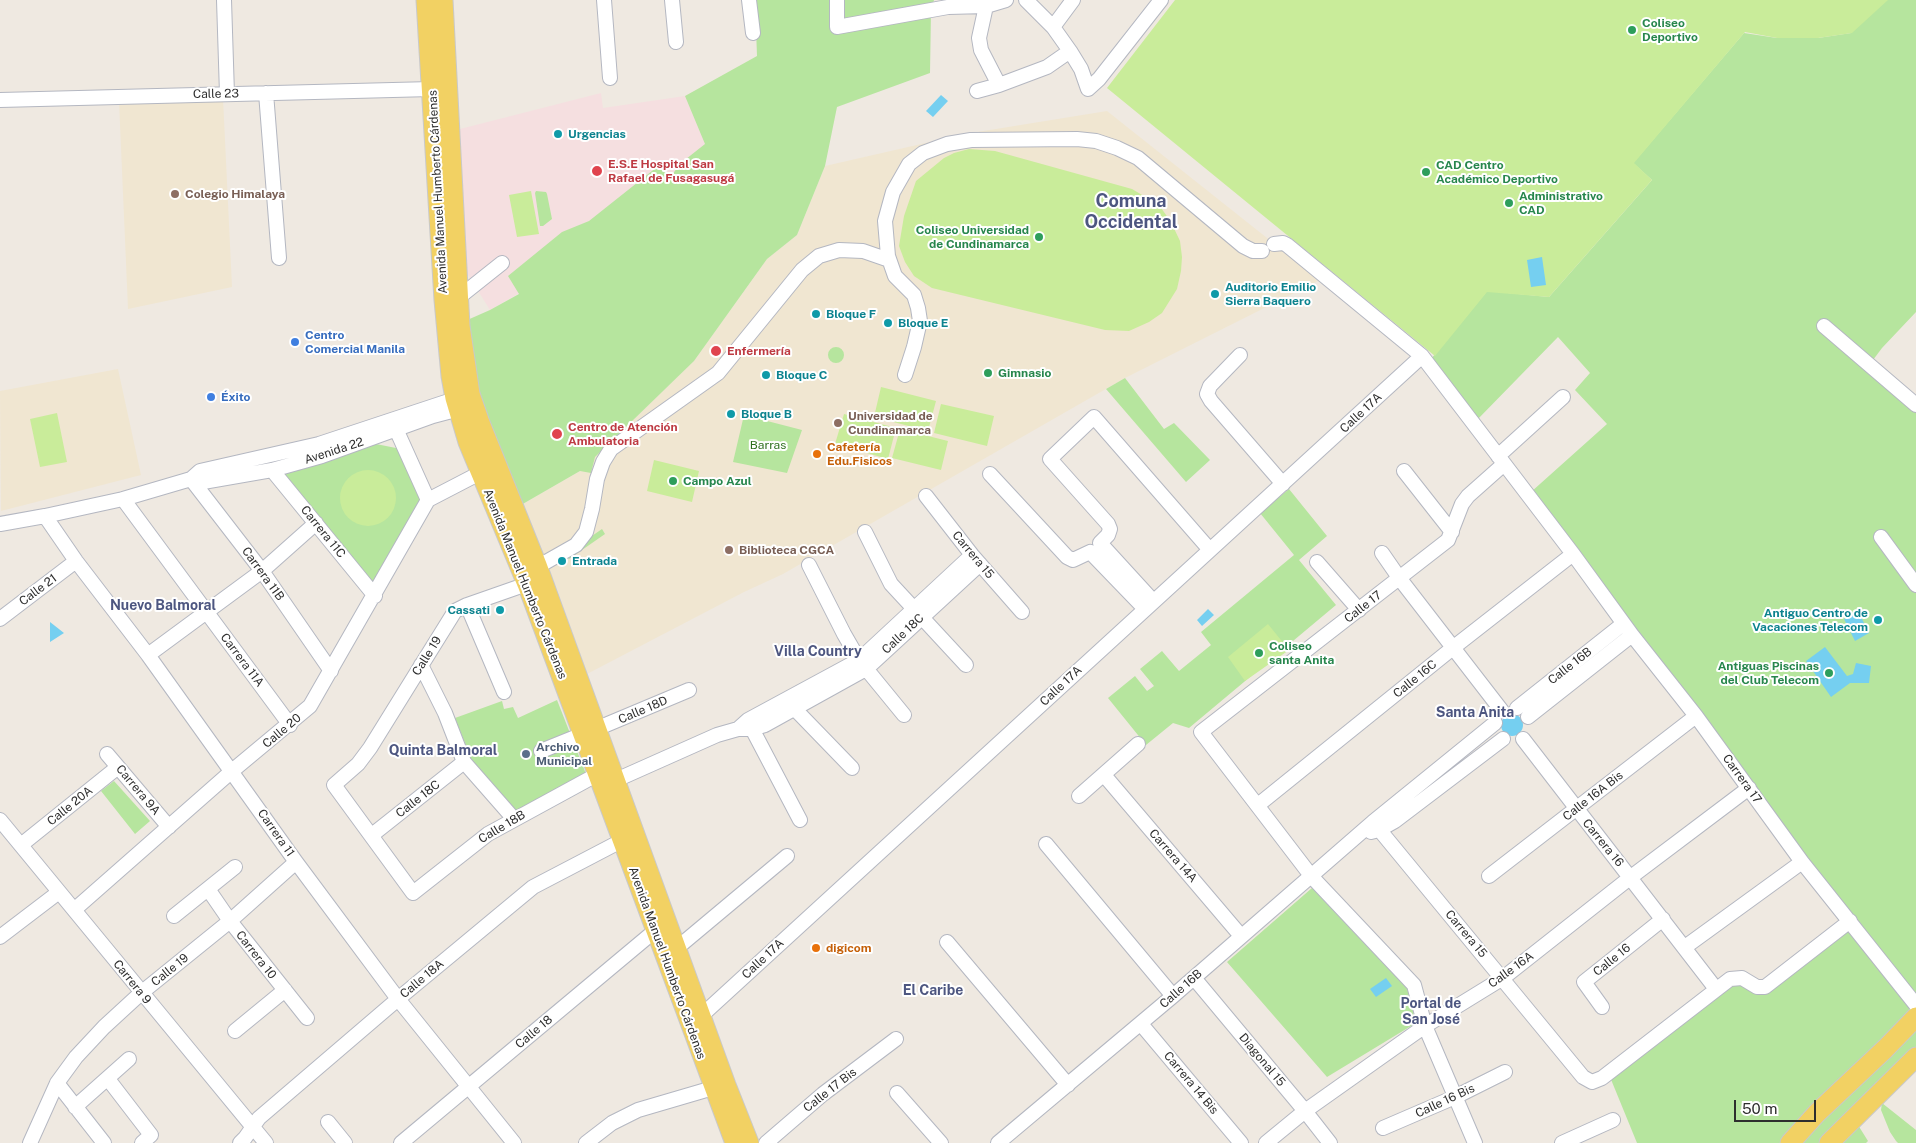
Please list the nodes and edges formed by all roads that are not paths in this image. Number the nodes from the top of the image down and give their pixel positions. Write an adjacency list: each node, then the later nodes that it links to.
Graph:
1 (224, 0): 22 (street)
2 (426, 0): 19 (main road, Avenida Manuel Humberto Cárdenas)
3 (443, 0): 29 (main road, Avenida Manuel Humberto Cárdenas)
4 (604, 0): 17 (street)
5 (672, 0): 15 (street)
6 (749, 0): 14 (street)
7 (838, 0): 12 (street)
8 (1006, 0): 12 (street)
9 (1026, 0): 13 (street)
10 (1073, 0): 13 (street)
11 (1161, 0): 16 (street)
12 (986, 6): 18 (street)
13 (1053, 27): 16 (street)
14 (752, 33)
15 (676, 42)
16 (1070, 51): 18 (street)
17 (610, 78)
18 (999, 85): 20 (street)
19 (432, 89): 21 (street, Calle 23); 29 (main road, Avenida Manuel Humberto Cárdenas)
20 (977, 91)
21 (266, 93): 22 (street, Calle 23); 26 (street)
22 (226, 94): 23 (street, Calle 23)
23 (0, 100)
24 (886, 235): 25 (street); 27 (street, Carrera 17); 32 (street, Carrera 17)
25 (863, 251): 27 (street); 60 (street)
26 (279, 258)
27 (889, 260): 33 (street)
28 (502, 263): 29 (street)
29 (451, 299): 35 (main road, Avenida Manuel Humberto Cárdenas)
30 (1824, 326): 36 (street)
31 (1240, 355): 44 (street)
32 (1422, 356): 38 (street, Carrera 17); 44 (street, Calle 17A)
33 (904, 375)
34 (1563, 397): 38 (street, Calle 17)
35 (464, 402): 37 (street, Avenida 22); 41 (main road, Avenida Manuel Humberto Cárdenas); 43 (street, Avenida 22); 60 (main road, Avenida Manuel Humberto Cárdenas)
36 (1916, 405)
37 (396, 429): 39 (street, Avenida 22); 47 (street)
38 (1501, 460): 52 (street, Calle 17); 56 (street, Carrera 17)
39 (272, 470): 43 (street, Avenida 22); 50 (street, Carrera 11C)
40 (1404, 471): 52 (street)
41 (480, 474): 47 (street); 64 (main road, Avenida Manuel Humberto Cárdenas)
42 (990, 474): 68 (street)
43 (191, 479): 46 (street, Avenida 22); 62 (street, Carrera 11B)
44 (1283, 484): 54 (street, Calle 17A)
45 (926, 496): 57 (street, Carrera 15)
46 (122, 499): 48 (street, Avenida 22); 71 (street, Carrera 11A)
47 (428, 500): 66 (street, Calle 20)
48 (45, 516): 49 (street, Avenida 22); 58 (street, Carrera 11)
49 (0, 524)
50 (316, 524): 62 (street); 66 (street, Carrera 11C)
51 (865, 532): 72 (street)
52 (1452, 532): 63 (street, Calle 17)
53 (1881, 537): 65 (street)
54 (1210, 550): 68 (street, Calle 17A); 68 (street)
55 (1382, 552): 63 (street)
56 (1573, 554): 74 (street, Carrera 17); 76 (street, Calle 16C)
57 (976, 560): 70 (street, Carrera 15); 72 (street, Calle 18C)
58 (76, 561): 73 (street, Calle 21); 77 (street, Carrera 11)
59 (1317, 562): 69 (street)
60 (537, 565): 93 (main road, Avenida Manuel Humberto Cárdenas)
61 (809, 565): 78 (street)
62 (262, 571): 71 (street); 81 (street, Carrera 11B)
63 (1400, 579): 69 (street, Calle 17); 76 (street)
64 (527, 584): 67 (street, Calle 19); 93 (main road, Avenida Manuel Humberto Cárdenas)
65 (1916, 585)
66 (375, 596): 81 (street, Calle 20)
67 (467, 605): 79 (street, Calle 19); 83 (street)
68 (1149, 605): 147 (street, Calle 17A)
69 (1359, 610): 107 (street, Calle 17)
70 (1022, 612)
71 (206, 613): 77 (street); 91 (street, Carrera 11A)
72 (918, 614): 78 (street, Calle 18C); 80 (street)
73 (0, 618)
74 (1623, 624): 75 (street, Carrera 17); 85 (street, Calle 16B)
75 (1632, 635): 88 (street, Carrera 17); 89 (street, Calle 16B)
76 (1454, 647): 86 (street); 107 (street, Calle 16C)
77 (148, 655): 102 (street, Carrera 11)
78 (862, 664): 84 (street, Calle 18C); 87 (street)
79 (421, 665): 99 (street); 114 (street, Calle 19)
80 (966, 665)
81 (331, 671): 91 (street, Calle 20)
82 (689, 690): 93 (street, Calle 18D)
83 (504, 692)
84 (790, 704): 92 (street, Calle 18C); 101 (street)
85 (1517, 708): 86 (street); 89 (street)
86 (1502, 711): 90 (street)
87 (904, 716)
88 (1696, 716): 105 (street, Carrera 17); 108 (street, Calle 16A Bis)
89 (1528, 717): 94 (street)
90 (1495, 724): 95 (street); 112 (street, Calle 16B)
91 (290, 725): 102 (street, Calle 20)
92 (746, 726): 104 (street, Calle 18C); 111 (street)
93 (590, 732): 97 (street, Calle 18D); 104 (main road, Avenida Manuel Humberto Cárdenas)
94 (1523, 738): 95 (street); 108 (street, Carrera 16)
95 (1503, 739): 112 (street, Calle 16B)
96 (1138, 744): 103 (street)
97 (542, 751)
98 (107, 754): 100 (street, Carrera 9A)
99 (464, 762): 109 (street); 114 (street, Calle 18C)
100 (118, 767): 113 (street, Carrera 9A); 117 (street, Calle 20A)
101 (852, 768)
102 (232, 772): 113 (street, Calle 20); 119 (street, Carrera 11)
103 (1104, 776): 106 (street); 133 (street, Carrera 14A)
104 (607, 777): 109 (street, Calle 18B); 115 (main road, Avenida Manuel Humberto Cárdenas); 132 (main road, Avenida Manuel Humberto Cárdenas)
105 (1749, 788): 120 (street, Carrera 17); 124 (street, Calle 16A)
106 (1079, 796)
107 (1258, 805): 123 (street)
108 (1577, 810): 122 (street, Calle 16A Bis); 124 (street, Carrera 16)
109 (514, 819): 114 (street, Calle 18B)
110 (0, 820): 117 (street, Carrera 9)
111 (800, 820)
112 (1376, 826): 123 (street, Calle 16B); 139 (street, Carrera 15)
113 (170, 827): 127 (street, Calle 20)
114 (372, 835)
115 (623, 840): 132 (main road, Avenida Manuel Humberto Cárdenas); 144 (street, Calle 18A)
116 (1046, 844): 143 (street)
117 (21, 845): 126 (street, Carrera 9)
118 (788, 856): 137 (street)
119 (296, 862): 130 (street, Calle 19); 144 (street, Carrera 11)
120 (1802, 862): 131 (street, Carrera 17); 136 (street)
121 (235, 867): 125 (street)
122 (1489, 876)
123 (1312, 877): 133 (street, Calle 16B); 150 (street)
124 (1631, 877): 129 (street, Carrera 16); 139 (street, Calle 16A)
125 (208, 889): 128 (street); 130 (street, Carrera 10)
126 (59, 892): 127 (street, Carrera 9); 134 (street)
127 (74, 910): 142 (street, Carrera 9)
128 (174, 916)
129 (1663, 919): 136 (street, Carrera 16); 146 (street, Calle 16)
130 (230, 921): 141 (street, Carrera 10); 142 (street, Calle 19)
131 (1850, 921): 140 (street); 145 (street, Carrera 17)
132 (661, 925): 137 (main road, Avenida Manuel Humberto Cárdenas); 159 (street, Calle 18); 160 (main road, Avenida Manuel Humberto Cárdenas)
133 (1242, 936): 138 (street, Calle 16B)
134 (0, 937)
135 (947, 942): 158 (street)
136 (1686, 947): 140 (street, Carrera 16)
137 (677, 948): 147 (main road, Avenida Manuel Humberto Cárdenas)
138 (1194, 978): 143 (street, Calle 16B); 164 (street, Diagonal 15)
139 (1503, 978): 140 (street, Carrera 15); 150 (street, Calle 16A)
140 (1716, 989)
141 (285, 990): 148 (street, Carrera 10); 151 (street)
142 (141, 993): 157 (street, Calle 19); 167 (street, Carrera 9)
143 (1173, 996): 149 (street, Calle 16B)
144 (398, 999): 159 (street, Carrera 11); 167 (street, Calle 18A)
145 (1916, 1006): 189 (main road)
146 (1602, 1007)
147 (701, 1016): 180 (main road, Avenida Manuel Humberto Cárdenas)
148 (307, 1018)
149 (1141, 1024): 158 (street, Calle 16B); 184 (street, Carrera 14 Bis)
150 (1425, 1026): 162 (street); 164 (street, Calle 16A)
151 (235, 1031)
152 (896, 1039): 181 (street, Calle 17 Bis)
153 (1916, 1057): 190 (main road)
154 (129, 1059): 156 (street)
155 (1505, 1072): 162 (street, Calle 16 Bis)
156 (108, 1079): 163 (street); 172 (street)
157 (57, 1083): 163 (street); 170 (street, Calle 19)
158 (1068, 1085): 183 (street, Calle 16B)
159 (469, 1086): 176 (street, Calle 18); 177 (street, Carrera 11)
160 (713, 1088): 178 (street); 179 (main road, Avenida Manuel Humberto Cárdenas)
161 (897, 1093): 182 (street)
162 (1455, 1097): 168 (street, Calle 16 Bis); 187 (street)
163 (75, 1107): 171 (street)
164 (1305, 1111): 185 (street, Calle 16A); 186 (street, Diagonal 15)
165 (1613, 1120): 169 (street)
166 (328, 1122): 175 (street)
167 (253, 1128): 173 (street, Calle 18A); 174 (street, Carrera 9)
168 (1383, 1128)
169 (1590, 1137): 188 (street)
170 (30, 1143)
171 (104, 1143)
172 (142, 1143)
173 (240, 1143)
174 (266, 1143)
175 (345, 1143)
176 (401, 1143)
177 (514, 1143)
178 (586, 1143)
179 (735, 1143)
180 (749, 1143)
181 (766, 1143)
182 (941, 1143)
183 (998, 1143)
184 (1241, 1143)
185 (1266, 1143)
186 (1330, 1143)
187 (1476, 1143)
188 (1562, 1143)
189 (1790, 1143)
190 (1829, 1143)

